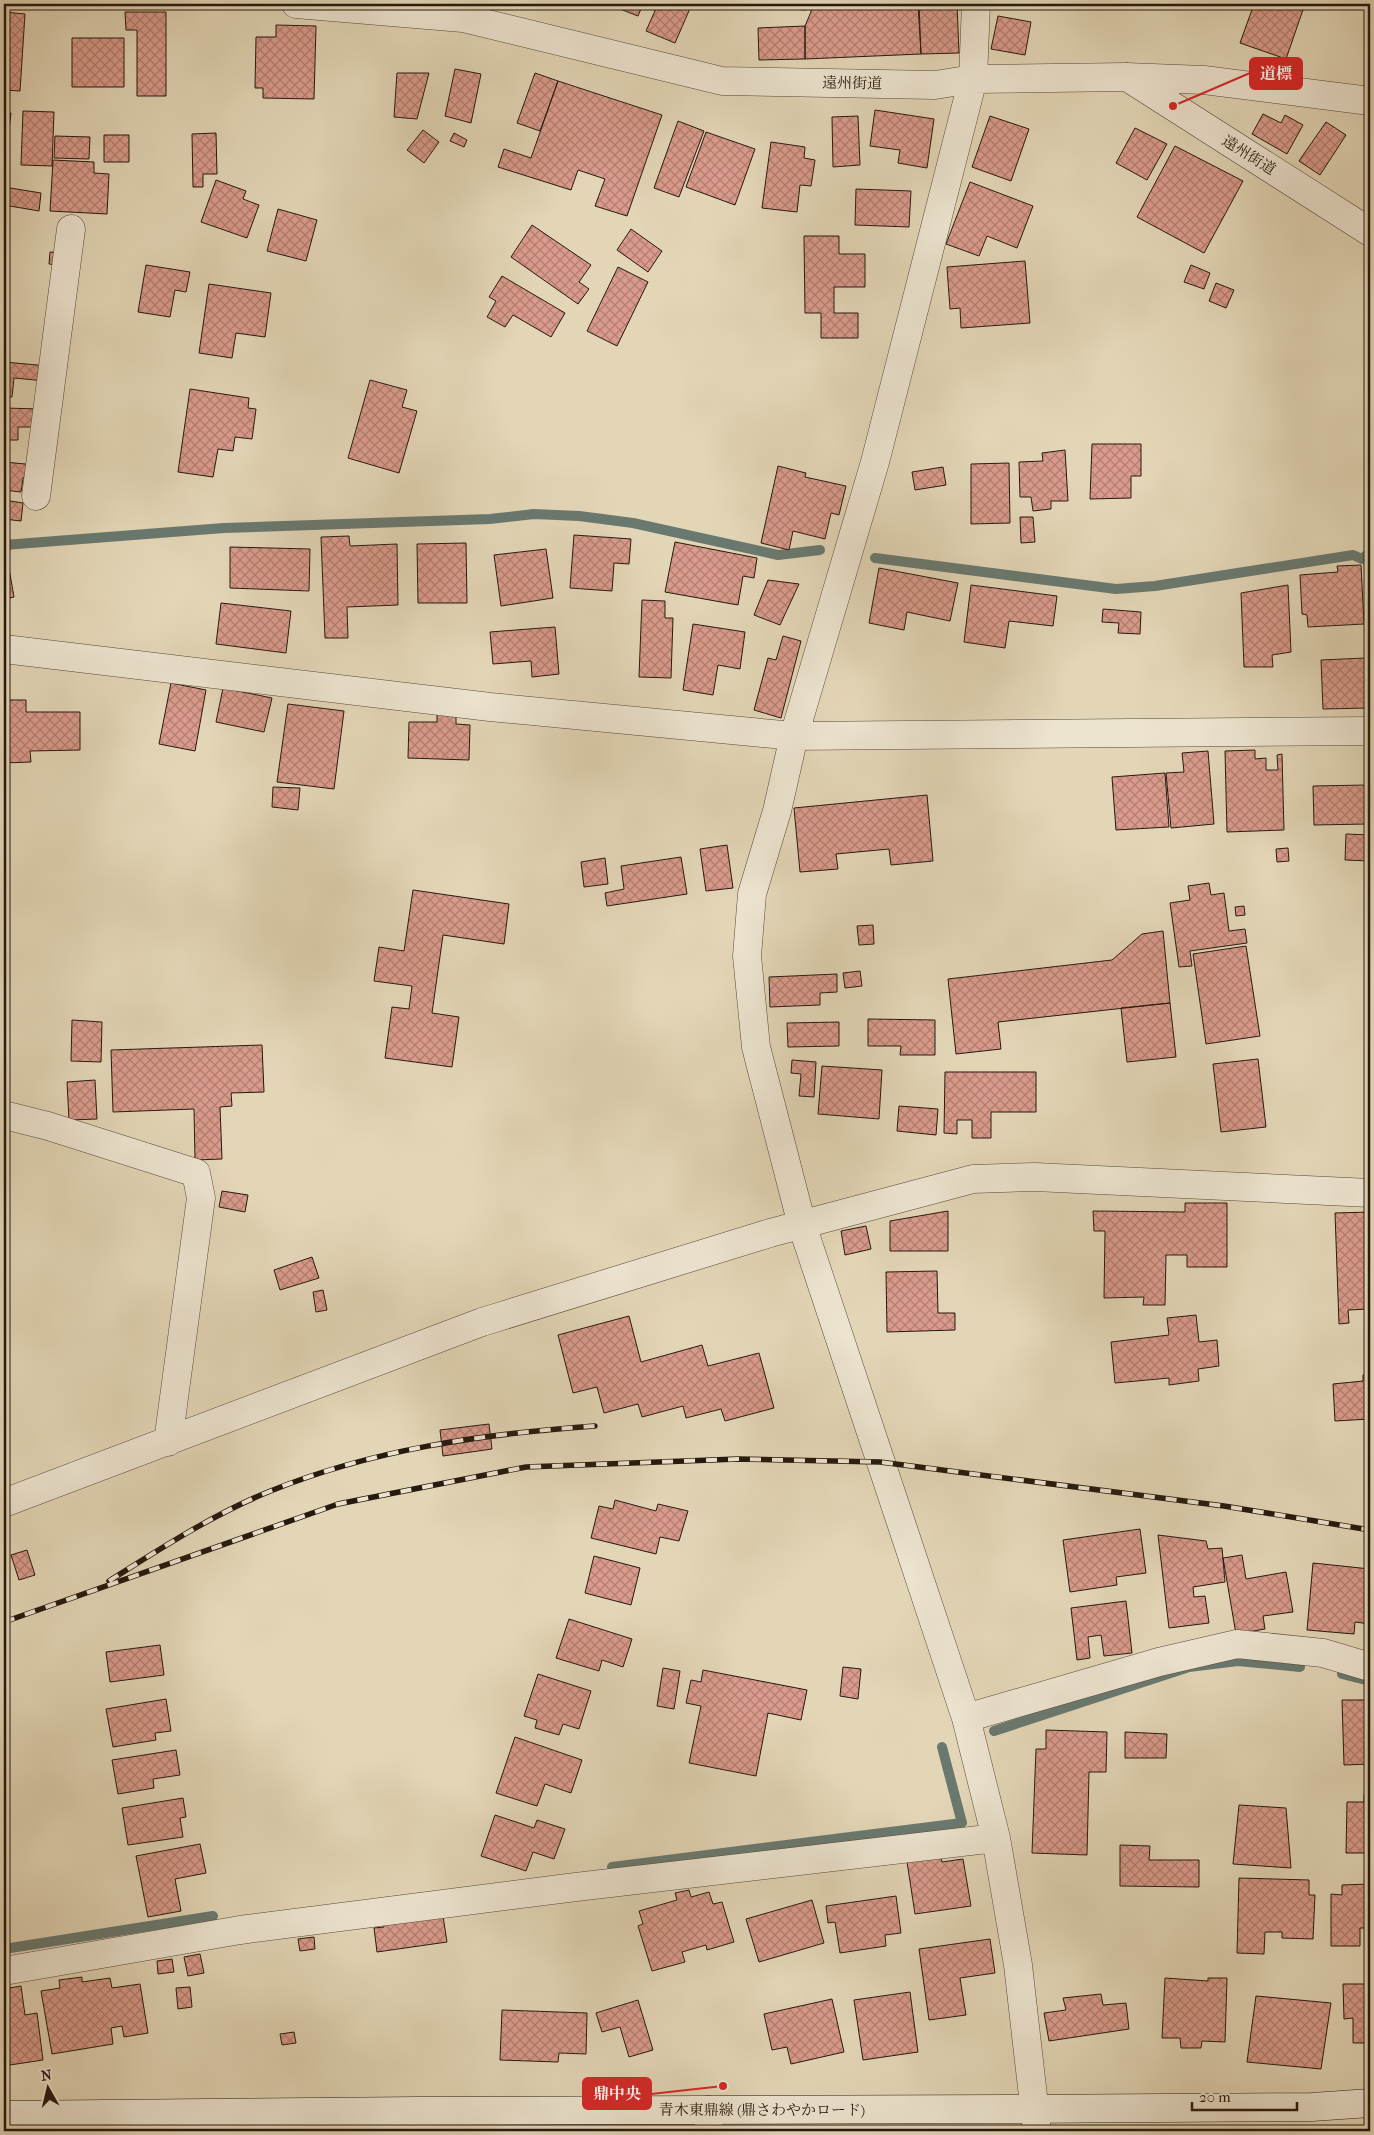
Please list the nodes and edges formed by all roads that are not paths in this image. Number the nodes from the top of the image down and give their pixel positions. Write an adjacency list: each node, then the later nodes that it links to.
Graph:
1 (296, 4): 4 (street, 遠州街道)
2 (976, 4): 4 (street)
3 (1126, 77): 4 (street, 遠州街道); 5 (street); 7 (street, 遠州街道)
4 (973, 79): 11 (street)
5 (1370, 101)
6 (71, 229): 8 (street)
7 (1370, 232)
8 (36, 496)
9 (4, 649): 11 (street)
10 (1370, 731): 11 (street)
11 (794, 736): 14 (street)
12 (4, 1115): 15 (street)
13 (1370, 1193): 14 (street)
14 (802, 1225): 15 (street); 18 (street)
15 (168, 1442): 16 (street)
16 (4, 1503)
17 (1370, 1667): 18 (street)
18 (966, 1718): 19 (street)
19 (996, 1838): 20 (street); 23 (street)
20 (4, 1971)
21 (1370, 2104): 23 (street, 青木東鼎線 (鼎さわやかロード))
22 (4, 2115): 25 (street, 青木東鼎線 (鼎さわやかロード))
23 (1036, 2120): 24 (street, 青木東鼎線 (鼎さわやかロード))
24 (708, 2121): 25 (street, 青木東鼎線 (鼎さわやかロード))
25 (140, 2123)

